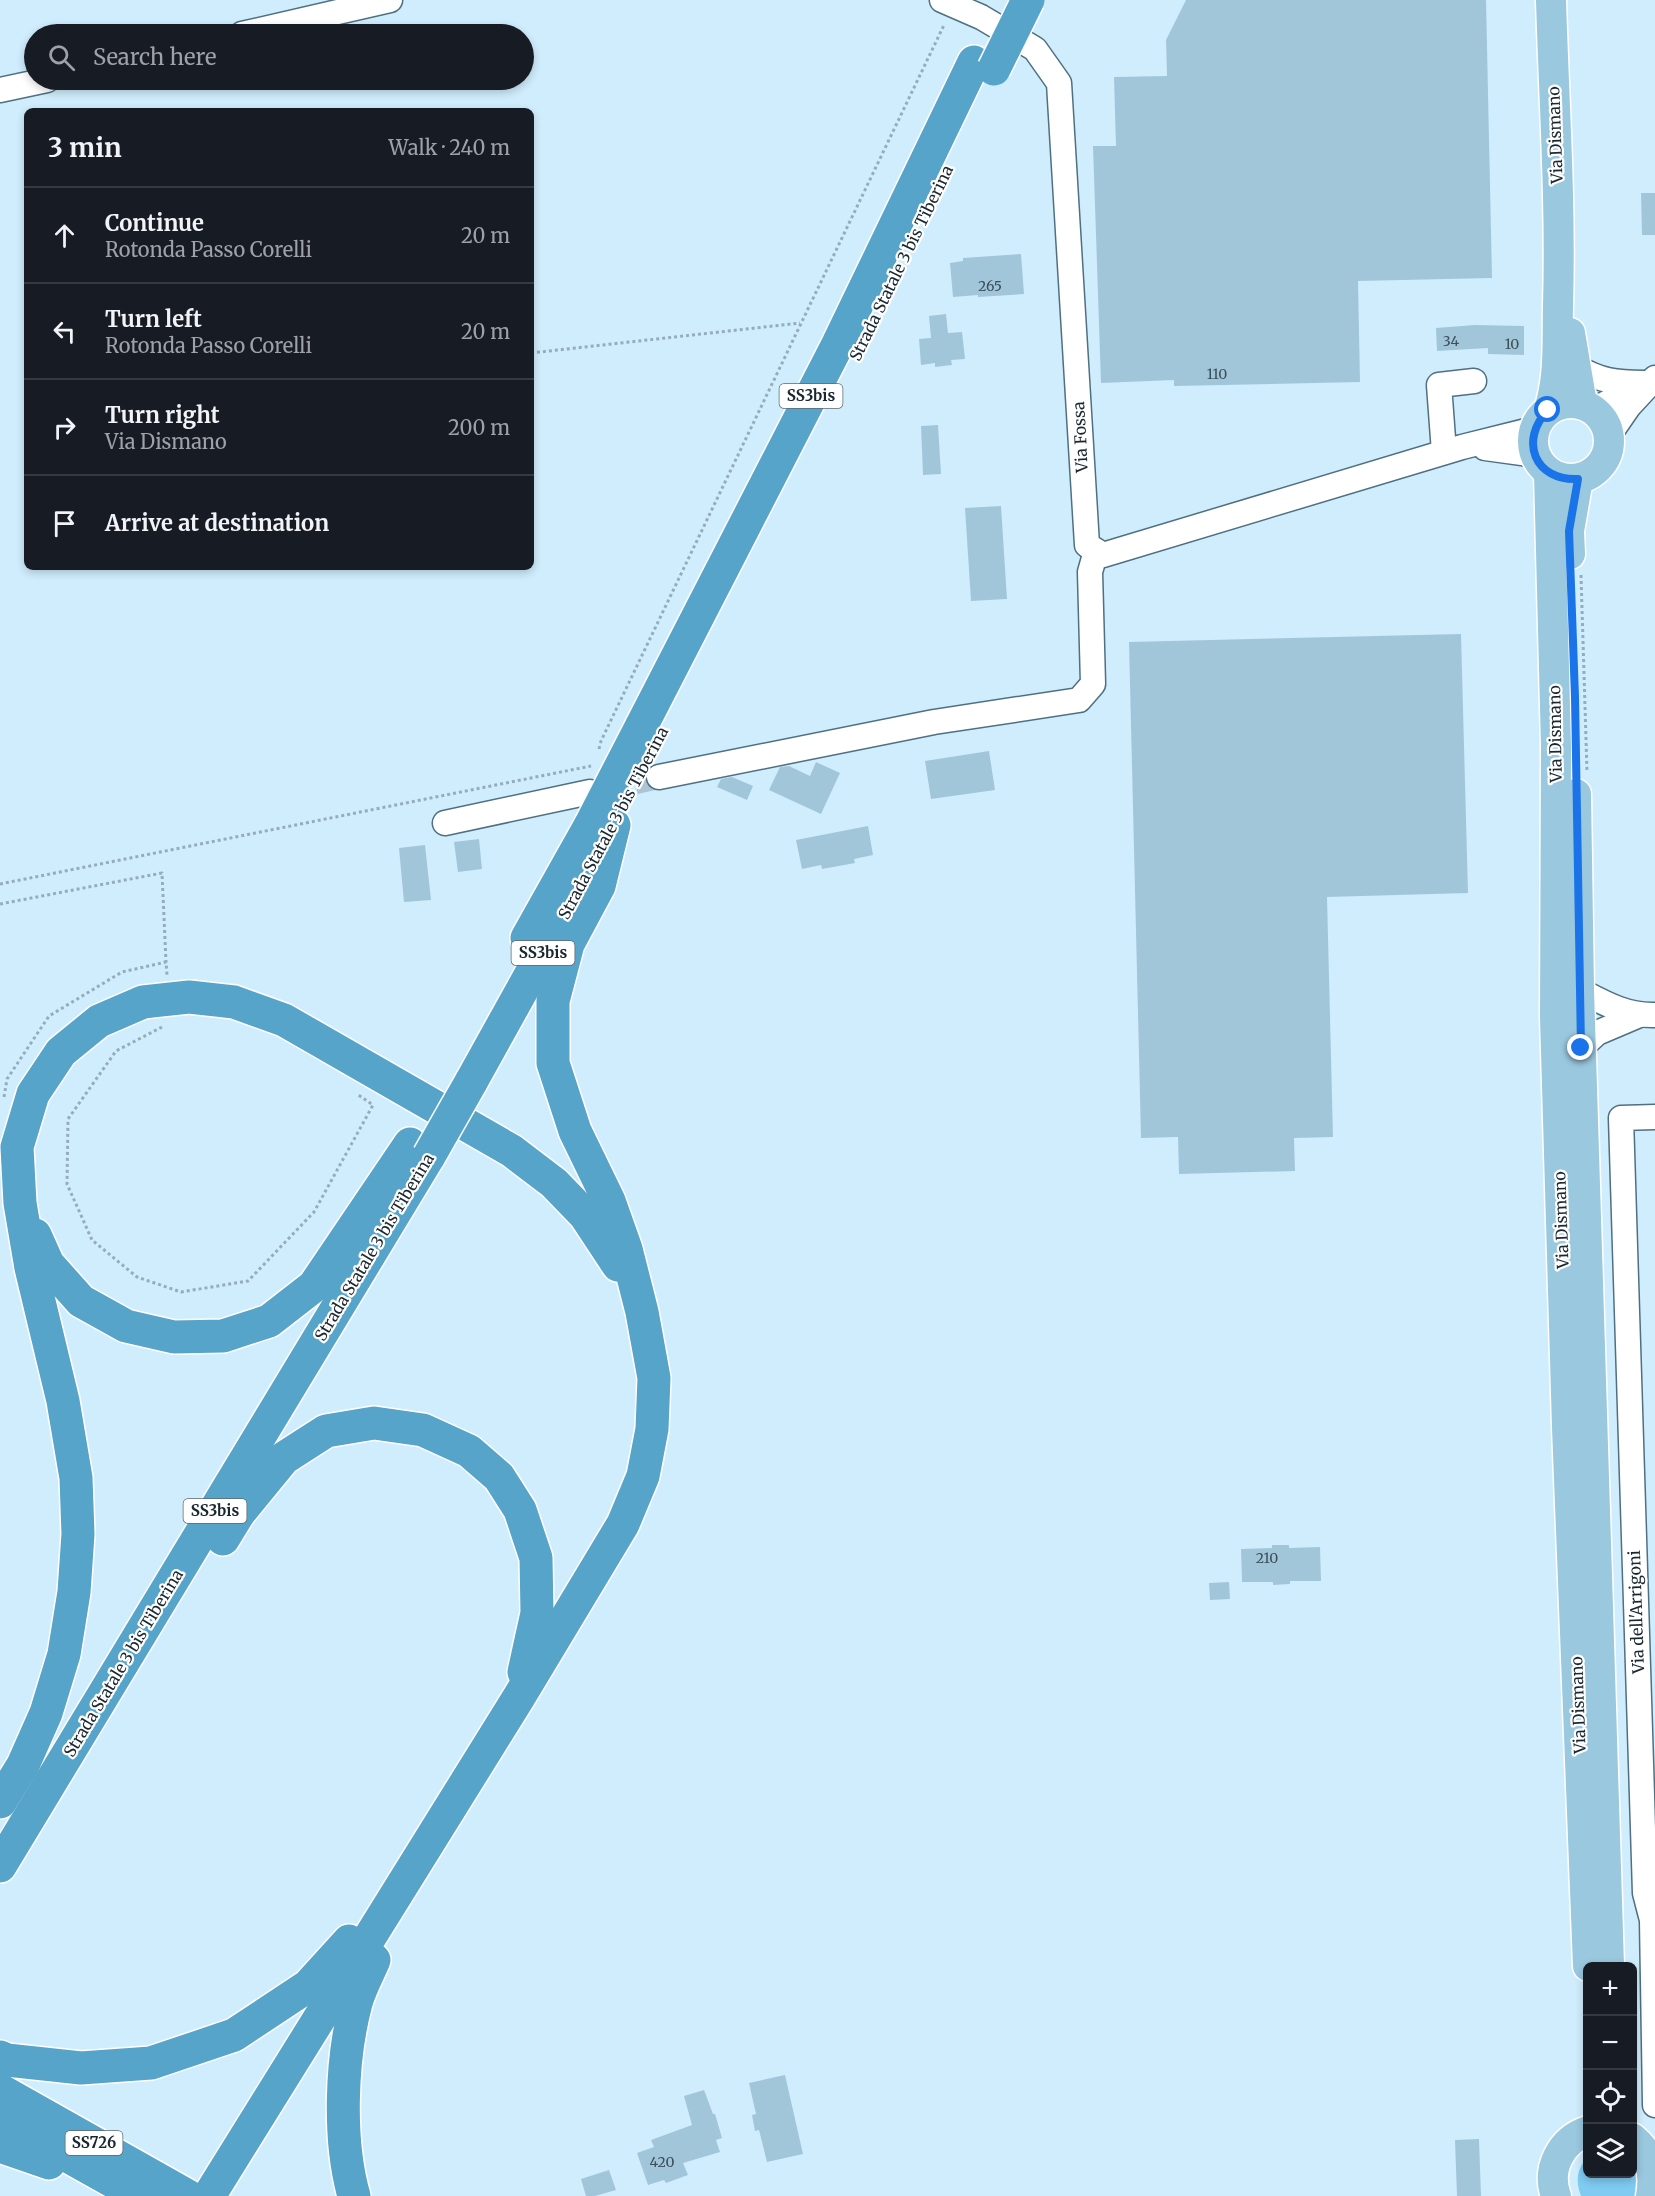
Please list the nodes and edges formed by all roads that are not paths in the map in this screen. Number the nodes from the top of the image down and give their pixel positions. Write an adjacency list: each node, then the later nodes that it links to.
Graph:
1 (390, 0): 6 (street)
2 (1004, 0): 7 (highway, Strada Statale 3 bis Tiberina / SS3bis)
3 (1028, 0): 7 (highway, Strada Statale 3 bis Tiberina / SS3bis, bridge)
4 (1551, 0): 10 (main road, Via Dismano)
5 (951, 4): 19 (street, Via Fossa)
6 (286, 24)
7 (984, 65): 21 (highway, Strada Statale 3 bis Tiberina / SS3bis, bridge)
8 (24, 85): 9 (street)
9 (0, 90)
10 (1559, 270): 11 (main road, Via Dismano); 16 (main road, Via Dismano)
11 (1576, 367): 12 (street); 14 (main road, Via Dismano)
12 (1651, 379): 14 (street); 15 (street)
13 (1474, 381): 17 (street)
14 (1588, 407): 15 (main road); 16 (main road)
15 (1609, 435): 18 (main road)
16 (1542, 441): 17 (street); 18 (main road); 31 (main road, Via Dismano)
17 (1453, 449): 19 (street)
18 (1578, 479): 23 (main road, Via Dismano)
19 (1096, 551): 20 (street)
20 (659, 777)
21 (599, 814): 22 (street); 27 (highway, Strada Statale 3 bis Tiberina / SS3bis, bridge); 29 (highway)
22 (445, 823)
23 (1579, 990): 24 (street); 25 (main road, Via Dismano)
24 (1646, 1016): 25 (street)
25 (1581, 1048): 31 (main road, Via Dismano)
26 (1655, 1117): 30 (street, Via dell'Arrigoni)
27 (420, 1150): 28 (highway); 33 (highway, Strada Statale 3 bis Tiberina / SS3bis); 35 (highway, Strada Statale 3 bis Tiberina / SS3bis)
28 (20, 1203): 29 (highway); 34 (highway)
29 (642, 1312): 32 (highway)
30 (1630, 1423): 31 (street); 42 (street, Via dell'Arrigoni)
31 (1580, 1426): 38 (main road, Via Dismano); 39 (main road, Via Dismano)
32 (519, 1697): 33 (highway); 37 (highway)
33 (100, 1701): 36 (highway, Strada Statale 3 bis Tiberina / SS3bis)
34 (0, 1802)
35 (0, 1830)
36 (0, 1866)
37 (409, 1875): 40 (highway); 50 (highway); 51 (highway)
38 (1588, 1962)
39 (1610, 1962)
40 (0, 2058)
41 (0, 2090): 49 (highway, SS726)
42 (1655, 2105)
43 (0, 2118): 48 (highway, SS726)
44 (1583, 2129): 52 (main road)
45 (0, 2146): 47 (highway)
46 (1646, 2153): 53 (main road)
47 (109, 2196)
48 (139, 2196)
49 (188, 2196)
50 (209, 2196)
51 (354, 2196)
52 (1556, 2196)
53 (1651, 2196)

